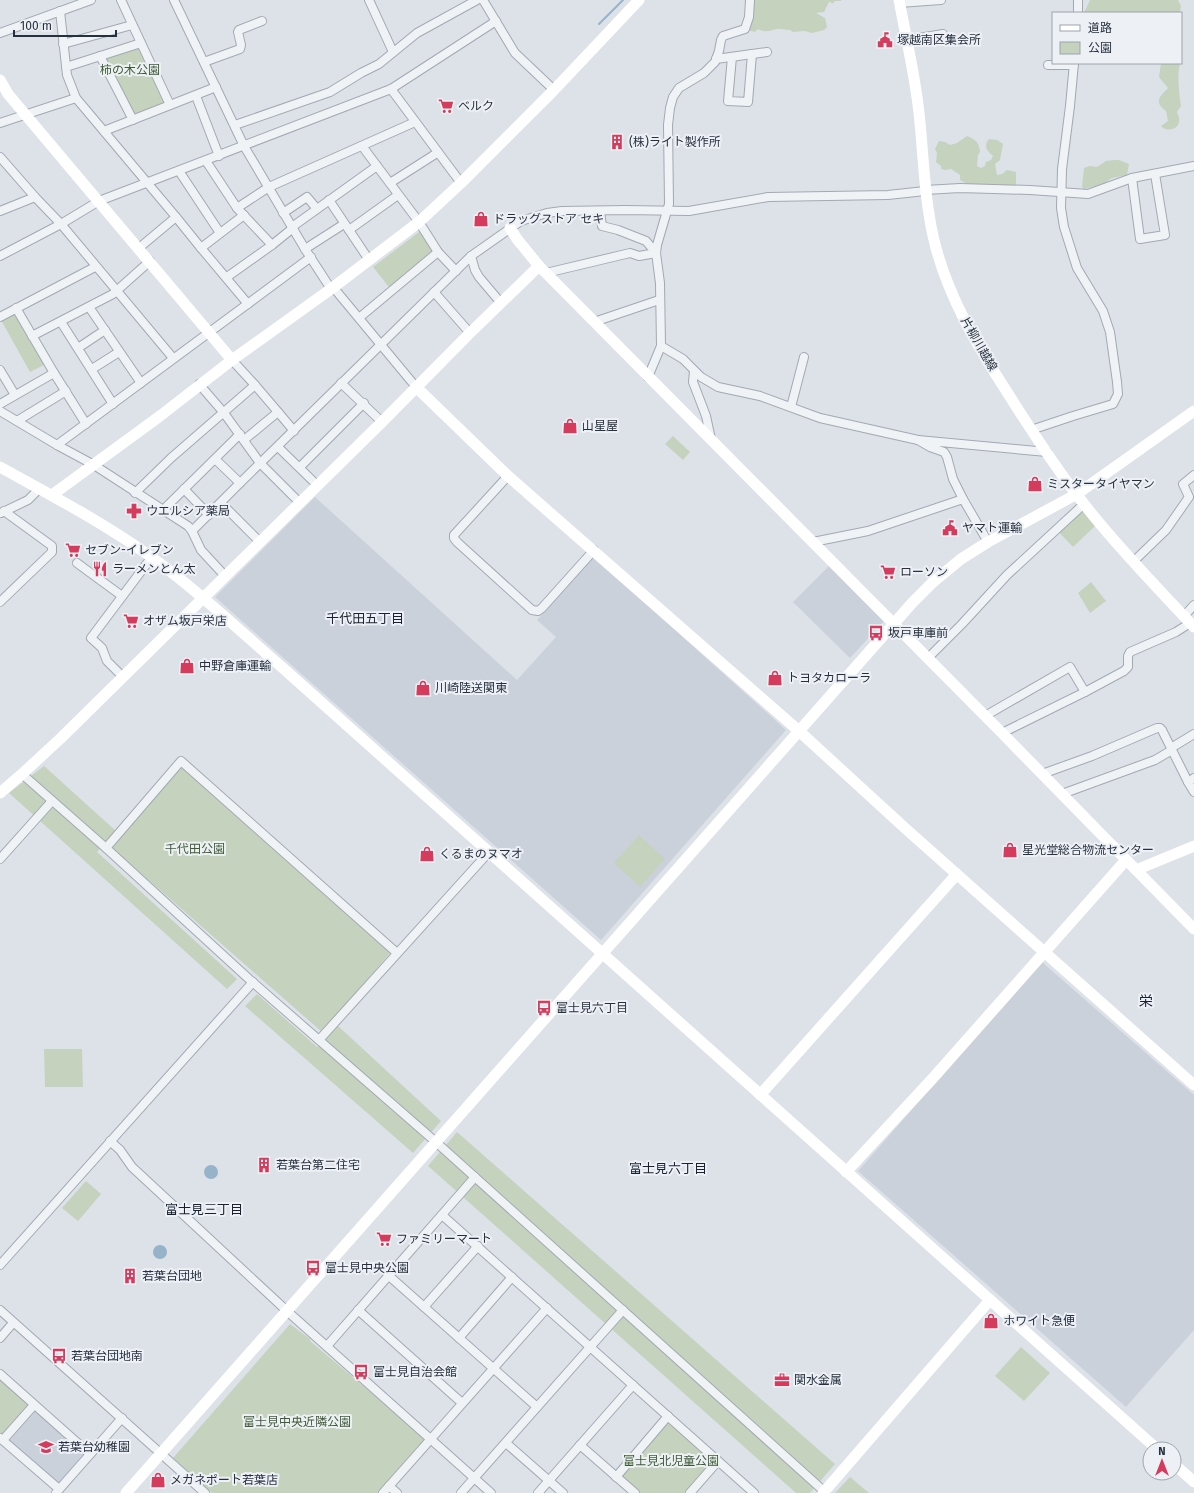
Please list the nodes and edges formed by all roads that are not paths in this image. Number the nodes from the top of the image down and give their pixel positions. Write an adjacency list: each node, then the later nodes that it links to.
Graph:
1 (91, 0): 12 (street)
2 (121, 0): 16 (street)
3 (174, 0): 28 (street)
4 (369, 0): 22 (street)
5 (477, 0): 22 (street)
6 (483, 0): 15 (street)
7 (639, 0): 35 (street)
8 (750, 0): 27 (street)
9 (941, 0): 11 (street)
10 (1078, 0): 13 (street)
11 (899, 1): 19 (street, 片柳川越線)
12 (60, 11): 17 (street); 21 (street)
13 (1078, 12)
14 (262, 21): 28 (street)
15 (496, 21): 34 (street); 35 (street)
16 (132, 25): 20 (street); 21 (street)
17 (0, 33)
18 (943, 34): 19 (street)
19 (907, 40): 60 (street, 片柳川越線)
20 (141, 43): 25 (street); 38 (street)
21 (63, 44): 31 (street)
22 (393, 52): 43 (street)
23 (767, 52): 24 (street)
24 (752, 54): 26 (street); 26 (street)
25 (100, 56): 31 (street); 40 (street)
26 (732, 57): 27 (street)
27 (716, 59): 68 (street)
28 (204, 62): 33 (street)
29 (1074, 64): 30 (street); 61 (street)
30 (1048, 65)
31 (66, 67): 37 (street)
32 (0, 80): 39 (street)
33 (216, 87): 36 (street); 43 (street)
34 (391, 89): 41 (street); 45 (street)
35 (554, 90): 58 (street)
36 (196, 96): 38 (street); 48 (street)
37 (76, 98): 39 (street); 44 (street)
38 (170, 105): 40 (street)
39 (26, 114): 42 (street); 65 (street)
40 (132, 120): 44 (street)
41 (415, 122): 46 (street); 47 (street)
42 (0, 123)
43 (235, 125): 45 (street)
44 (104, 131): 57 (street)
45 (244, 146): 48 (street); 59 (street)
46 (362, 146): 51 (street); 59 (street)
47 (437, 153): 56 (street); 58 (street)
48 (219, 156): 50 (street)
49 (1, 159): 63 (street)
50 (206, 161): 53 (street); 66 (street)
51 (377, 166): 56 (street); 64 (street)
52 (1194, 166): 54 (street)
53 (180, 171): 57 (street); 79 (street)
54 (1155, 174): 55 (street); 55 (street)
55 (1132, 178): 61 (street)
56 (390, 183): 62 (street)
57 (148, 184): 65 (street); 73 (street)
58 (461, 184): 74 (street)
59 (269, 187): 66 (street); 71 (street)
60 (925, 191): 61 (street); 68 (street); 141 (street, 片柳川越線)
61 (1060, 192): 141 (street)
62 (398, 195): 74 (street); 77 (street)
63 (35, 197): 69 (street); 75 (street)
64 (329, 200): 67 (street); 77 (street)
65 (99, 201): 75 (street); 81 (street)
66 (237, 208): 72 (street)
67 (317, 209): 71 (street); 76 (street)
68 (667, 210): 70 (street); 85 (street)
69 (0, 211)
70 (600, 211): 78 (street); 85 (street)
71 (283, 212): 76 (street)
72 (244, 215): 79 (street); 80 (street)
73 (176, 217): 81 (street); 82 (street)
74 (419, 222): 84 (street); 89 (street)
75 (61, 224): 86 (street); 91 (street)
76 (292, 227): 80 (street); 83 (street)
77 (347, 227): 83 (street); 89 (street)
78 (510, 228): 87 (street); 92 (street)
79 (220, 233): 82 (street)
80 (272, 245): 94 (street)
81 (139, 248): 90 (street)
82 (201, 248): 94 (street)
83 (305, 249): 88 (street)
84 (438, 252): 93 (street); 104 (street)
85 (656, 253): 92 (street); 98 (street)
86 (0, 256)
87 (470, 256): 93 (street); 99 (street)
88 (312, 257): 95 (street); 100 (street)
89 (368, 260): 95 (street)
90 (150, 261): 96 (street); 108 (street)
91 (96, 267): 96 (street); 102 (street)
92 (542, 270): 99 (street); 106 (street)
93 (456, 271): 97 (street)
94 (227, 277): 100 (street)
95 (332, 288): 104 (street); 117 (street)
96 (116, 291): 101 (street); 116 (street)
97 (434, 292): 109 (street); 111 (street)
98 (660, 300): 106 (street); 112 (street)
99 (501, 303): 109 (street)
100 (248, 304): 108 (street)
101 (89, 307): 105 (street); 107 (street)
102 (16, 308): 103 (street); 110 (street)
103 (0, 317)
104 (359, 318): 111 (street)
105 (61, 322): 110 (street); 113 (street)
106 (594, 322): 122 (street)
107 (105, 330): 113 (street); 114 (street)
108 (209, 332): 116 (street); 117 (street)
109 (470, 332): 127 (street)
110 (32, 336): 121 (street)
111 (381, 345): 124 (street); 127 (street)
112 (661, 346): 120 (street); 122 (street)
113 (78, 348): 118 (street)
114 (119, 352): 118 (street); 123 (street)
115 (804, 357): 133 (street)
116 (173, 358): 123 (street)
117 (232, 360): 125 (street); 126 (street)
118 (92, 369): 131 (street)
119 (0, 370): 129 (street)
120 (694, 371): 133 (street); 145 (street)
121 (54, 373): 128 (street); 129 (street)
122 (648, 377): 145 (street)
123 (141, 383): 131 (street)
124 (341, 383): 132 (street); 142 (street)
125 (199, 384): 136 (street); 151 (street)
126 (255, 385): 136 (street); 137 (street)
127 (416, 387): 139 (street); 155 (street)
128 (66, 391): 138 (street); 140 (street)
129 (15, 395): 130 (street)
130 (0, 404)
131 (113, 404): 140 (street)
132 (364, 404): 139 (street); 153 (street)
133 (791, 407): 144 (street)
134 (0, 411): 138 (street)
135 (1194, 411): 161 (street)
136 (224, 412): 143 (street); 160 (street)
137 (278, 412): 142 (street); 143 (street)
138 (17, 421): 146 (street)
139 (382, 422): 157 (street)
140 (86, 424): 146 (street)
141 (1032, 430): 148 (street, 片柳川越線)
142 (294, 431): 147 (street)
143 (242, 437): 149 (street); 150 (street)
144 (918, 440): 148 (street); 163 (street)
145 (711, 441): 172 (street)
146 (57, 445): 151 (street)
147 (278, 447): 150 (street); 153 (street)
148 (1047, 452): 161 (street, 片柳川越線)
149 (215, 458): 156 (street); 159 (street)
150 (260, 463): 156 (street); 164 (street)
151 (94, 465): 160 (street); 162 (street)
152 (0, 467): 158 (street)
153 (300, 467): 157 (street)
154 (1194, 475): 176 (street)
155 (508, 476): 174 (street); 174 (street)
156 (240, 483): 165 (street)
157 (317, 485): 164 (street)
158 (39, 489): 162 (street); 168 (street)
159 (184, 489): 167 (street); 169 (street)
160 (135, 493): 167 (street)
161 (1077, 494): 166 (street, 片柳川越線); 173 (street)
162 (52, 496): 175 (street)
163 (963, 499): 172 (street); 173 (street)
164 (299, 502): 171 (street)
165 (221, 503): 169 (street); 171 (street)
166 (1084, 504): 176 (street, 片柳川越線); 185 (street)
167 (163, 510): 170 (street)
168 (2, 512): 181 (street)
169 (209, 515): 170 (street)
170 (192, 531): 178 (street)
171 (260, 542): 178 (street)
172 (813, 542): 184 (street)
173 (988, 542): 184 (street)
174 (594, 550): 189 (street)
175 (151, 558): 179 (street); 180 (street)
176 (1133, 562): 183 (street, 片柳川越線)
177 (77, 563): 179 (street)
178 (226, 576): 180 (street)
179 (122, 596): 186 (street)
180 (202, 598): 186 (street); 202 (street)
181 (0, 602)
182 (1194, 605): 183 (street)
183 (1189, 622): 187 (street)
184 (893, 624): 185 (street); 189 (street)
185 (928, 658): 188 (street)
186 (123, 677): 193 (street)
187 (1085, 692): 188 (street); 190 (street)
188 (985, 716): 190 (street)
189 (799, 731): 206 (street); 210 (street)
190 (1002, 733): 194 (street)
191 (1194, 734): 192 (street)
192 (1171, 749): 194 (street); 195 (street); 198 (street)
193 (22, 774): 197 (street); 199 (street)
194 (1042, 774): 198 (street)
195 (1191, 780): 196 (street)
196 (1194, 792)
197 (0, 793)
198 (1062, 794): 204 (street)
199 (52, 801): 201 (street); 203 (street)
200 (1194, 846): 205 (street)
201 (106, 848): 209 (street); 211 (street)
202 (488, 852): 209 (street); 210 (street)
203 (0, 859)
204 (1126, 860): 205 (street); 208 (street)
205 (1136, 870): 207 (street)
206 (957, 874): 208 (street); 214 (street)
207 (1194, 929)
208 (1044, 951): 213 (street); 217 (street)
209 (397, 953): 212 (street)
210 (602, 954): 214 (street); 216 (street)
211 (253, 982): 212 (street); 215 (street)
212 (319, 1040): 216 (street)
213 (1194, 1085)
214 (760, 1095): 217 (street)
215 (110, 1142): 221 (street); 230 (street)
216 (437, 1143): 218 (street); 230 (street)
217 (846, 1172): 224 (street)
218 (475, 1177): 219 (street); 229 (street)
219 (442, 1215): 220 (street); 222 (street)
220 (478, 1246): 223 (street); 225 (street)
221 (0, 1265)
222 (388, 1275): 225 (street); 228 (street)
223 (512, 1277): 226 (street); 233 (street)
224 (990, 1300): 246 (street); 260 (street)
225 (424, 1307): 233 (street)
226 (547, 1308): 235 (street); 236 (street)
227 (0, 1310): 231 (street)
228 (358, 1310): 234 (street); 239 (street)
229 (623, 1310): 235 (street); 260 (street)
230 (287, 1311): 234 (street); 249 (street)
231 (14, 1323): 232 (street); 243 (street)
232 (0, 1338)
233 (459, 1338): 236 (street)
234 (327, 1346): 245 (street)
235 (590, 1347): 238 (street); 241 (street)
236 (493, 1369): 239 (street); 241 (street)
237 (0, 1374): 240 (street)
238 (633, 1385): 242 (street); 248 (street)
239 (462, 1403): 245 (street)
240 (34, 1404): 244 (street); 250 (street)
241 (537, 1407): 247 (street)
242 (668, 1416): 251 (street); 253 (street)
243 (122, 1418): 249 (street); 250 (street)
244 (2, 1439): 258 (street)
245 (431, 1439): 254 (street); 257 (street)
246 (1147, 1441)
247 (506, 1443): 254 (street); 255 (street)
248 (580, 1445): 253 (street); 255 (street)
249 (161, 1453): 259 (street); 261 (street)
250 (90, 1454): 258 (street)
251 (718, 1461): 269 (street); 270 (street)
252 (1182, 1471): 256 (street)
253 (616, 1477): 268 (street)
254 (474, 1478): 264 (street); 265 (street)
255 (549, 1480): 266 (street); 267 (street)
256 (1194, 1482)
257 (389, 1486): 262 (street); 263 (street)
258 (58, 1491)
259 (201, 1492)
260 (824, 1492)
261 (126, 1493)
262 (383, 1493)
263 (397, 1493)
264 (461, 1493)
265 (491, 1493)
266 (538, 1493)
267 (563, 1493)
268 (634, 1493)
269 (690, 1493)
270 (753, 1493)

